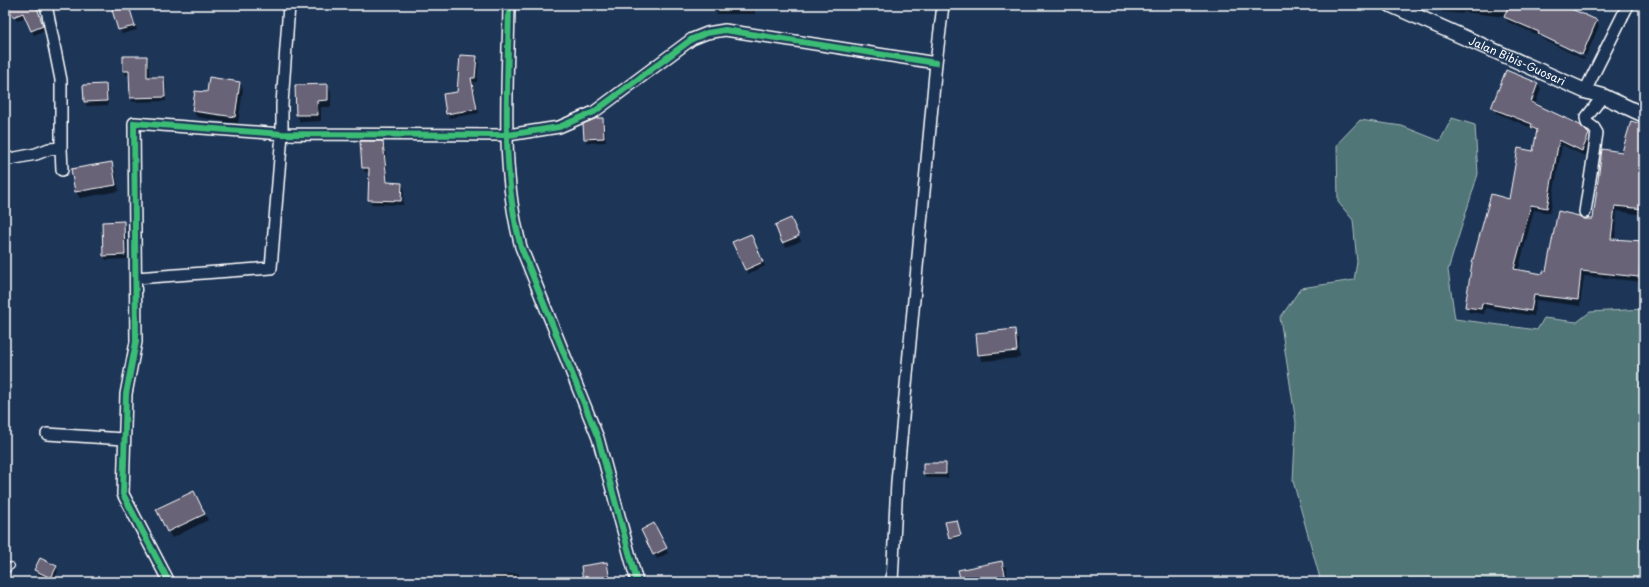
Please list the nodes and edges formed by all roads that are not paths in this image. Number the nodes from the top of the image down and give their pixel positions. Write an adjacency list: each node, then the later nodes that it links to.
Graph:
1 (46, 5): 13 (street)
2 (289, 5): 11 (street)
3 (508, 5): 12 (street)
4 (943, 5): 7 (street)
5 (1391, 5): 8 (street, Jalan Bibis-Guosari)
6 (1628, 5): 8 (street)
7 (936, 63): 12 (street); 24 (street)
8 (1585, 91): 9 (street, Jalan Bibis-Guosari)
9 (1603, 96): 10 (street, Jalan Bibis-Guosari); 16 (street)
10 (1644, 115)
11 (282, 134): 12 (street); 17 (street); 17 (street)
12 (508, 135): 23 (street)
13 (61, 148): 14 (street); 15 (street)
14 (5, 160)
15 (62, 170)
16 (1585, 212)
17 (136, 278): 19 (street)
18 (47, 434): 19 (street)
19 (124, 439): 22 (street)
20 (11, 566): 21 (lane)
21 (5, 571)
22 (169, 582)
23 (637, 582)
24 (892, 582)

